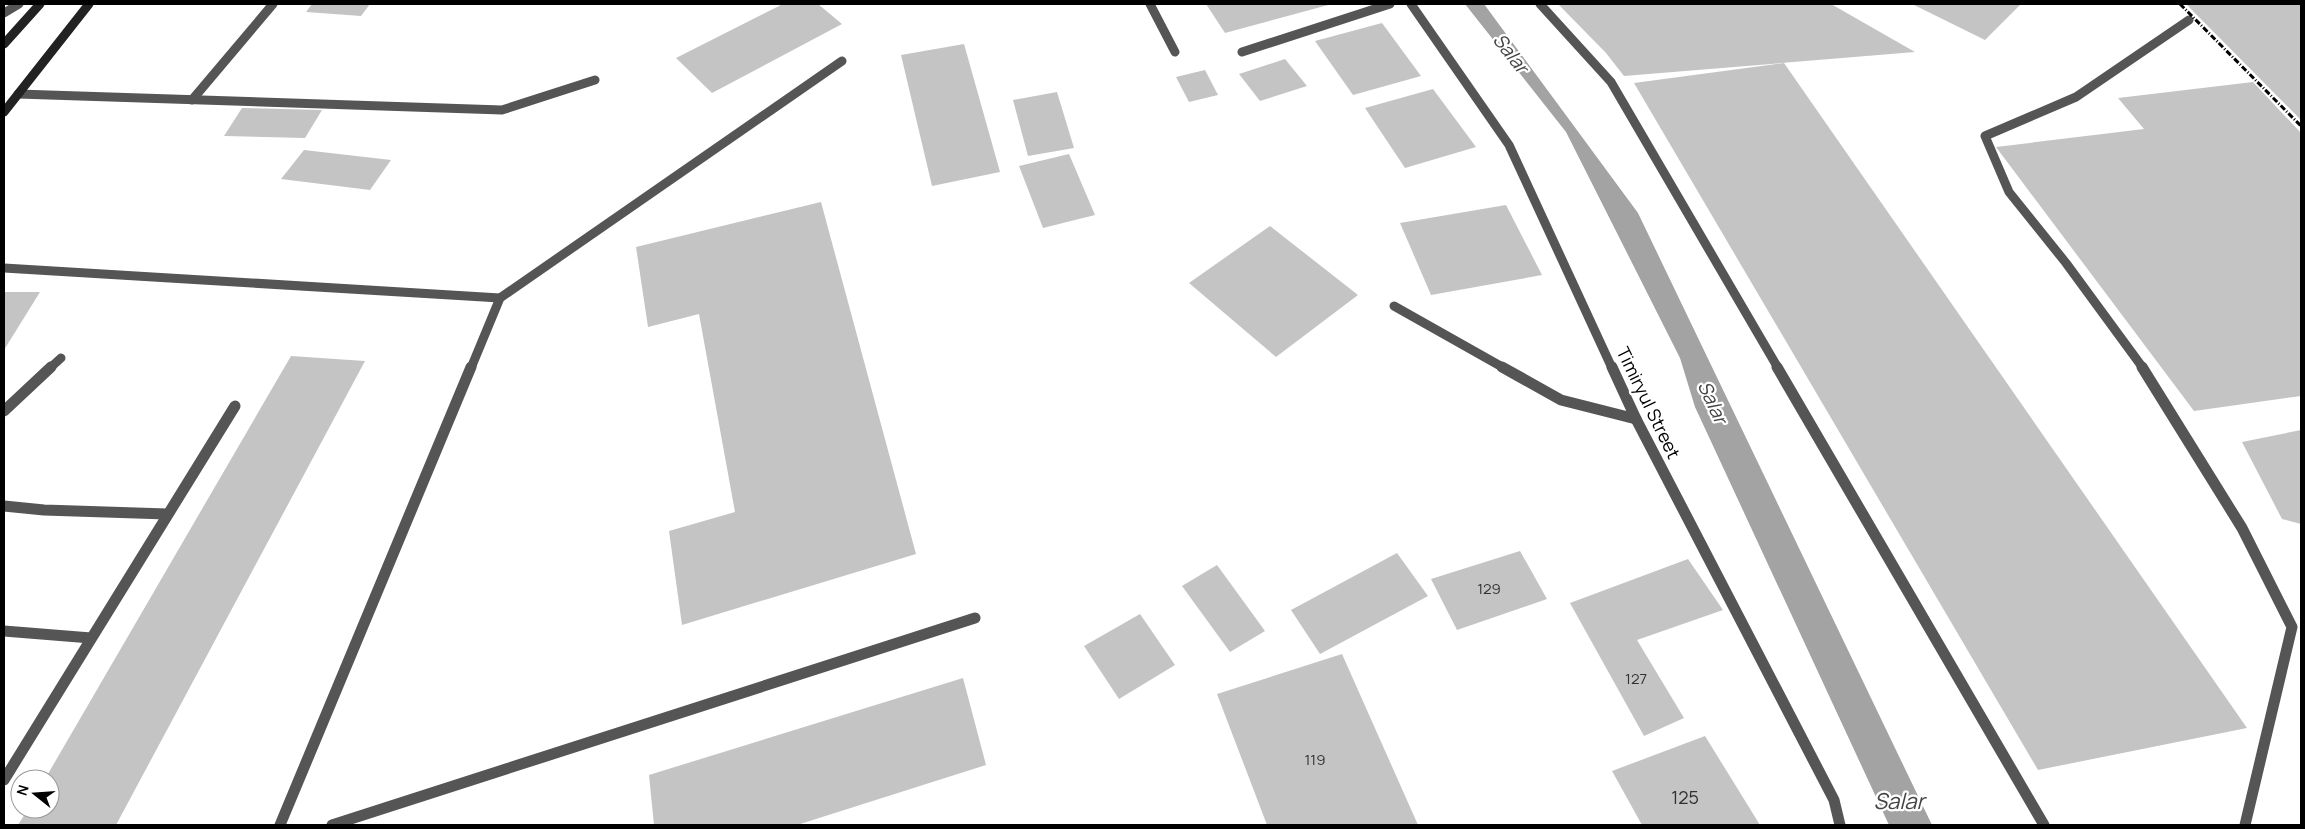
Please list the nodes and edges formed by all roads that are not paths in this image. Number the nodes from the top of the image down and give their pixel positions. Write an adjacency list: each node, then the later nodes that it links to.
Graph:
1 (19, 4): 9 (street)
2 (40, 4): 11 (main road)
3 (89, 4): 16 (main road)
4 (273, 4): 17 (street)
5 (1150, 4): 12 (street)
6 (1390, 4): 13 (street)
7 (1411, 4): 25 (street, Timiryul Street)
8 (1540, 4): 35 (street)
9 (4, 13)
10 (2190, 20): 36 (street)
11 (4, 44)
12 (1175, 52)
13 (1242, 52)
14 (842, 61): 20 (street)
15 (595, 80): 17 (street)
16 (18, 94): 17 (street); 18 (main road)
17 (192, 100)
18 (4, 112)
19 (4, 268): 20 (street)
20 (500, 298): 32 (street)
21 (1394, 306): 25 (street)
22 (61, 358): 24 (street)
23 (235, 406): 27 (street)
24 (4, 411)
25 (1636, 419): 34 (street, Timiryul Street)
26 (4, 506): 27 (street)
27 (167, 514): 30 (street)
28 (975, 618): 33 (street)
29 (4, 631): 30 (street)
30 (91, 638): 31 (street)
31 (4, 780)
32 (280, 825)
33 (332, 825)
34 (1840, 825)
35 (2044, 825)
36 (2245, 825)

